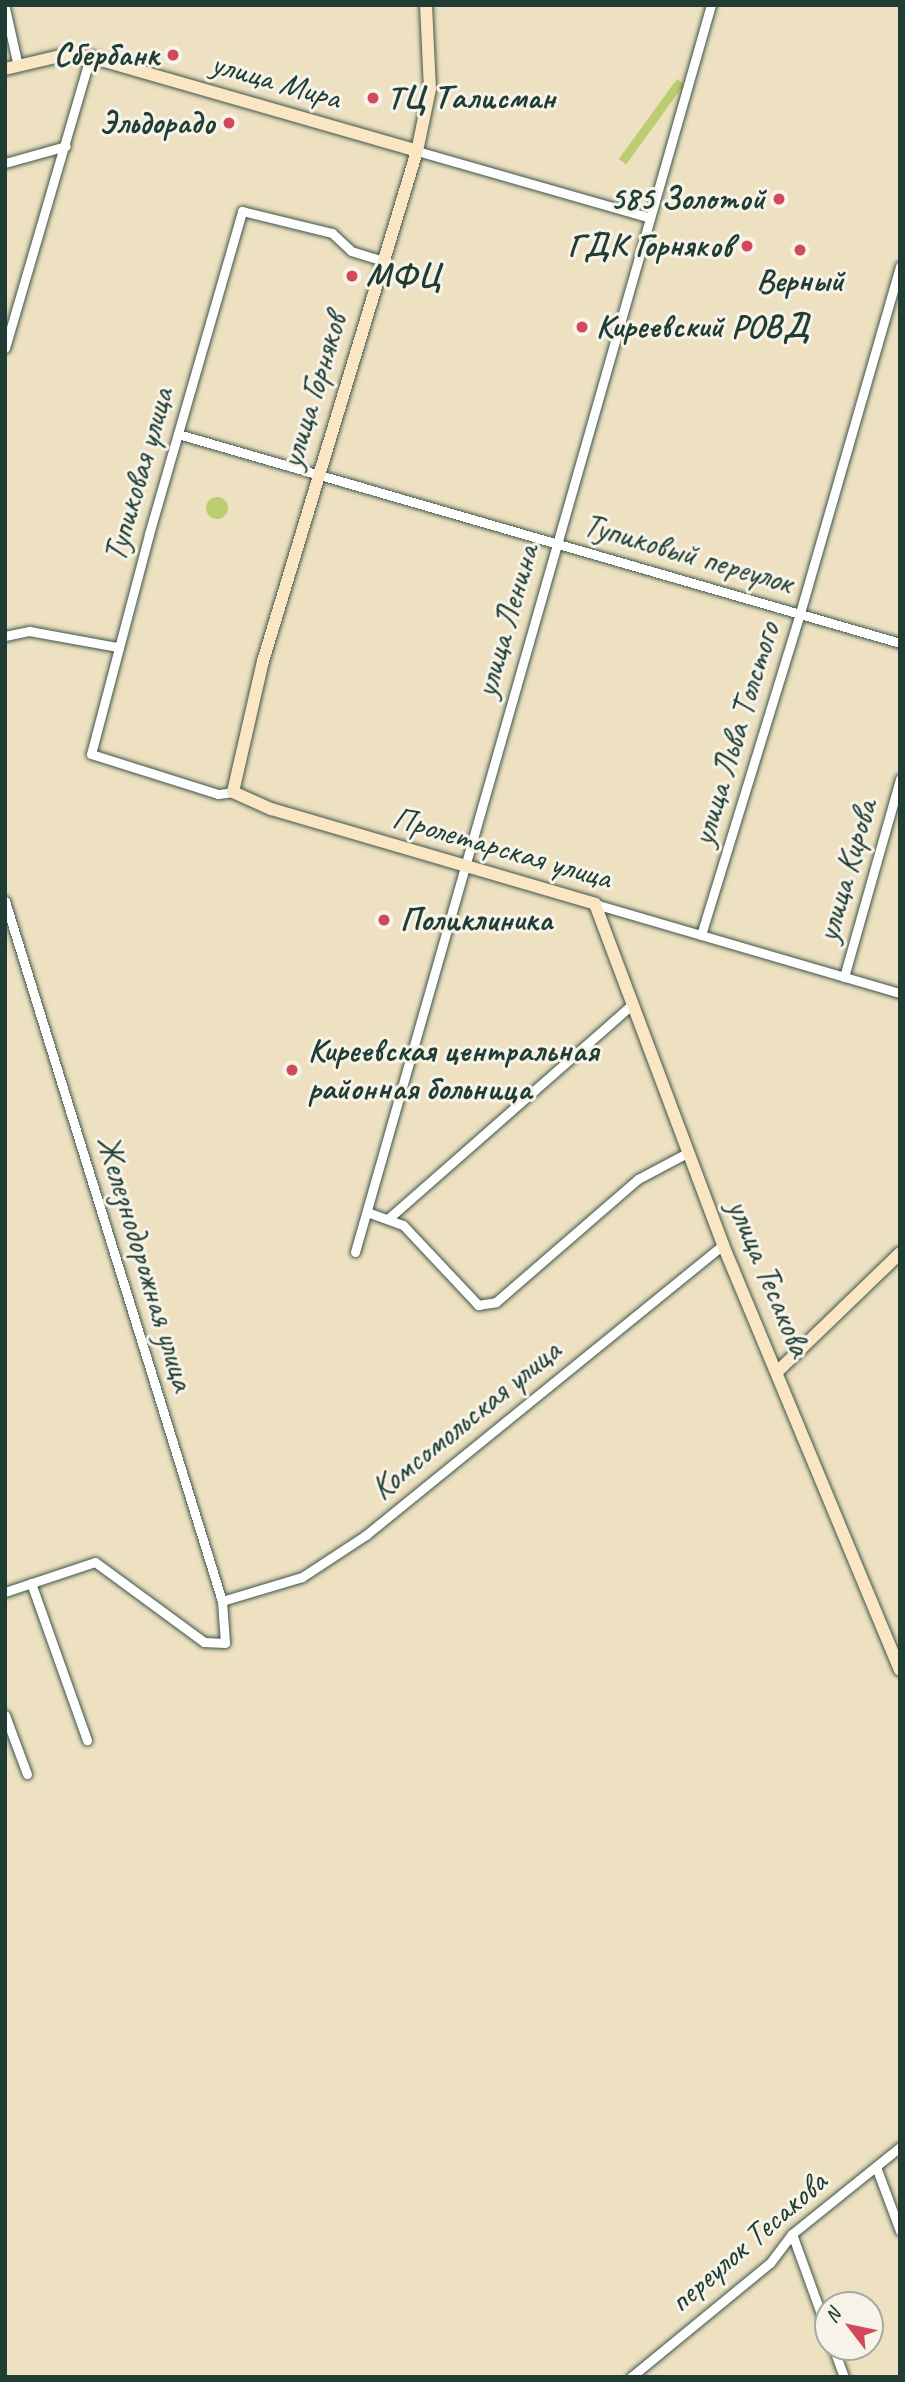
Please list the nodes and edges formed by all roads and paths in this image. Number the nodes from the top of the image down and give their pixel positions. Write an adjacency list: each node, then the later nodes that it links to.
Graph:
1 (426, 5): 7 (main road, улица Горняков)
2 (710, 5): 9 (street, улица Ленина)
3 (5, 8): 5 (street)
4 (90, 57): 5 (main road, улица Мира); 6 (street); 7 (main road, улица Мира)
5 (12, 68)
6 (66, 146): 8 (street); 12 (street)
7 (417, 151): 9 (street, улица Мира); 10 (main road, улица Горняков)
8 (5, 163)
9 (650, 218): 15 (street, улица Ленина)
10 (384, 261): 13 (street, Тупиковая улица); 14 (main road, улица Горняков)
11 (900, 266): 16 (street, улица Льва Толстого)
12 (5, 348)
13 (178, 435): 14 (street, Тупиковый переулок); 19 (street, Тупиковая улица)
14 (318, 474): 15 (street, Тупиковый переулок); 22 (main road, улица Горняков)
15 (557, 543): 16 (street, Тупиковый переулок); 23 (street, улица Ленина)
16 (800, 613): 18 (street, Тупиковый переулок); 26 (street, улица Льва Толстого)
17 (5, 636): 19 (street)
18 (900, 643)
19 (117, 647): 20 (street, Тупиковая улица)
20 (91, 754): 22 (street, Пролетарская улица)
21 (900, 779): 27 (street, улица Кирова)
22 (233, 792): 23 (main road, Пролетарская улица)
23 (464, 864): 25 (main road, Пролетарская улица); 31 (street, улица Ленина)
24 (5, 901): 39 (street, Железнодорожная улица)
25 (596, 904): 26 (street, Пролетарская улица); 29 (main road, улица Тесакова)
26 (701, 935): 27 (street, Пролетарская улица)
27 (844, 977): 28 (street, Пролетарская улица)
28 (900, 993)
29 (633, 1004): 30 (main road, улица Тесакова); 32 (street)
30 (687, 1153): 32 (street); 33 (main road, улица Тесакова)
31 (367, 1212): 32 (street); 34 (street, улица Ленина)
32 (389, 1218)
33 (723, 1245): 36 (main road, улица Тесакова); 39 (street, Комсомольская улица)
34 (355, 1252)
35 (900, 1253): 36 (main road)
36 (778, 1371): 40 (main road, улица Тесакова)
37 (31, 1583): 38 (street); 39 (street, Железнодорожная улица); 42 (street)
38 (5, 1592)
39 (222, 1601)
40 (900, 1670)
41 (5, 1715): 43 (street)
42 (87, 1740)
43 (27, 1774)
44 (900, 2147): 45 (street, переулок Тесакова)
45 (876, 2167): 46 (street); 47 (street, переулок Тесакова)
46 (900, 2231)
47 (792, 2234): 48 (street); 49 (street, переулок Тесакова)
48 (814, 2294)
49 (631, 2377)

